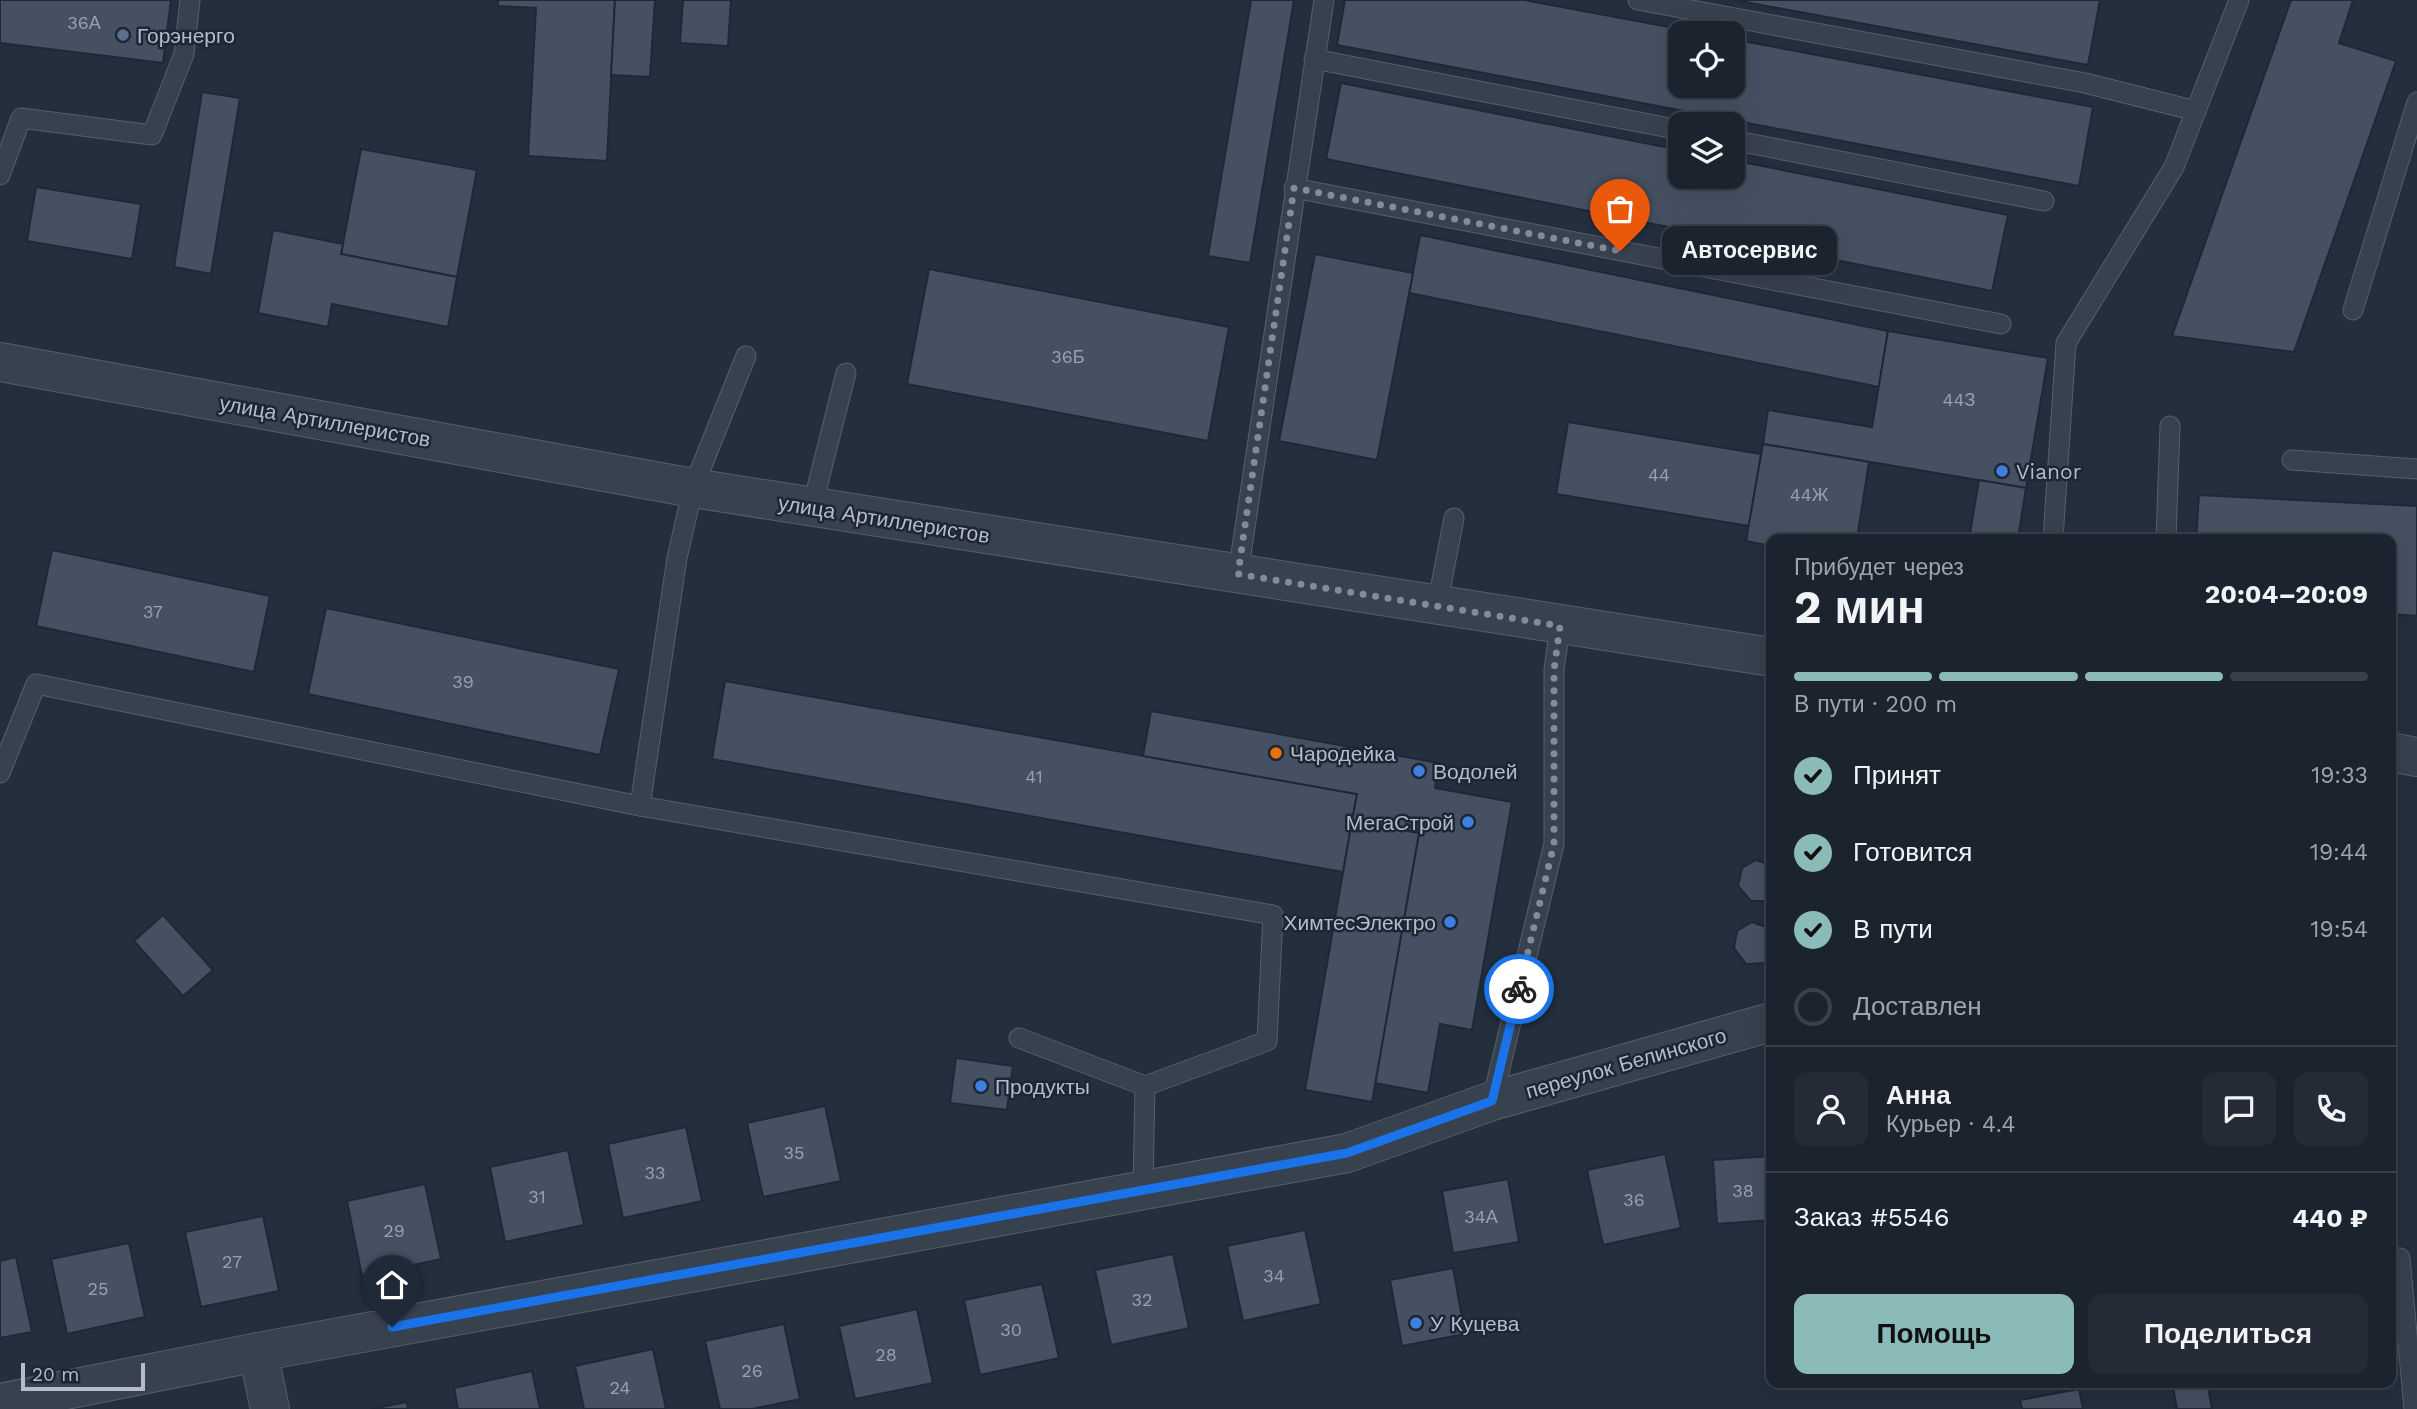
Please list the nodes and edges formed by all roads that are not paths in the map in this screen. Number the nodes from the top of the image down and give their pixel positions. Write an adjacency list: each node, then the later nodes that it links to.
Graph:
1 (190, 0): 10 (lane)
2 (1324, 0): 5 (lane)
3 (1638, 0): 7 (lane)
4 (2239, 0): 7 (lane)
5 (1314, 59): 8 (lane); 11 (lane)
6 (2417, 102): 13 (lane)
7 (2196, 111): 24 (lane)
8 (1668, 128)
9 (1745, 143): 12 (lane)
10 (0, 175)
11 (1294, 188): 14 (lane); 26 (lane)
12 (2043, 201)
13 (2353, 310)
14 (2001, 324)
15 (746, 356): 21 (lane)
16 (0, 362): 21 (street, улица Артиллеристов)
17 (846, 373): 22 (lane)
18 (2170, 426): 25 (lane)
19 (2292, 460): 20 (lane)
20 (2417, 469)
21 (693, 488): 22 (street, улица Артиллеристов); 33 (lane)
22 (812, 507): 26 (street, улица Артиллеристов)
23 (1454, 518): 27 (lane)
24 (2053, 534)
25 (2166, 534)
26 (1238, 574): 27 (street, улица Артиллеристов)
27 (1437, 606): 28 (street, улица Артиллеристов)
28 (1560, 626): 29 (street, улица Артиллеристов); 37 (lane)
29 (1766, 656)
30 (2396, 753): 31 (street)
31 (2417, 757)
32 (0, 773): 33 (lane)
33 (640, 806): 36 (lane)
34 (1766, 1022): 37 (street, переулок Белинского)
35 (1019, 1038): 36 (lane)
36 (1145, 1087): 38 (lane)
37 (1492, 1101): 38 (street, переулок Белинского)
38 (1143, 1189): 40 (street, переулок Белинского)
39 (2400, 1258): 43 (lane)
40 (258, 1352): 41 (street, переулок Белинского); 42 (street)
41 (0, 1403)
42 (270, 1409)
43 (2414, 1409)

